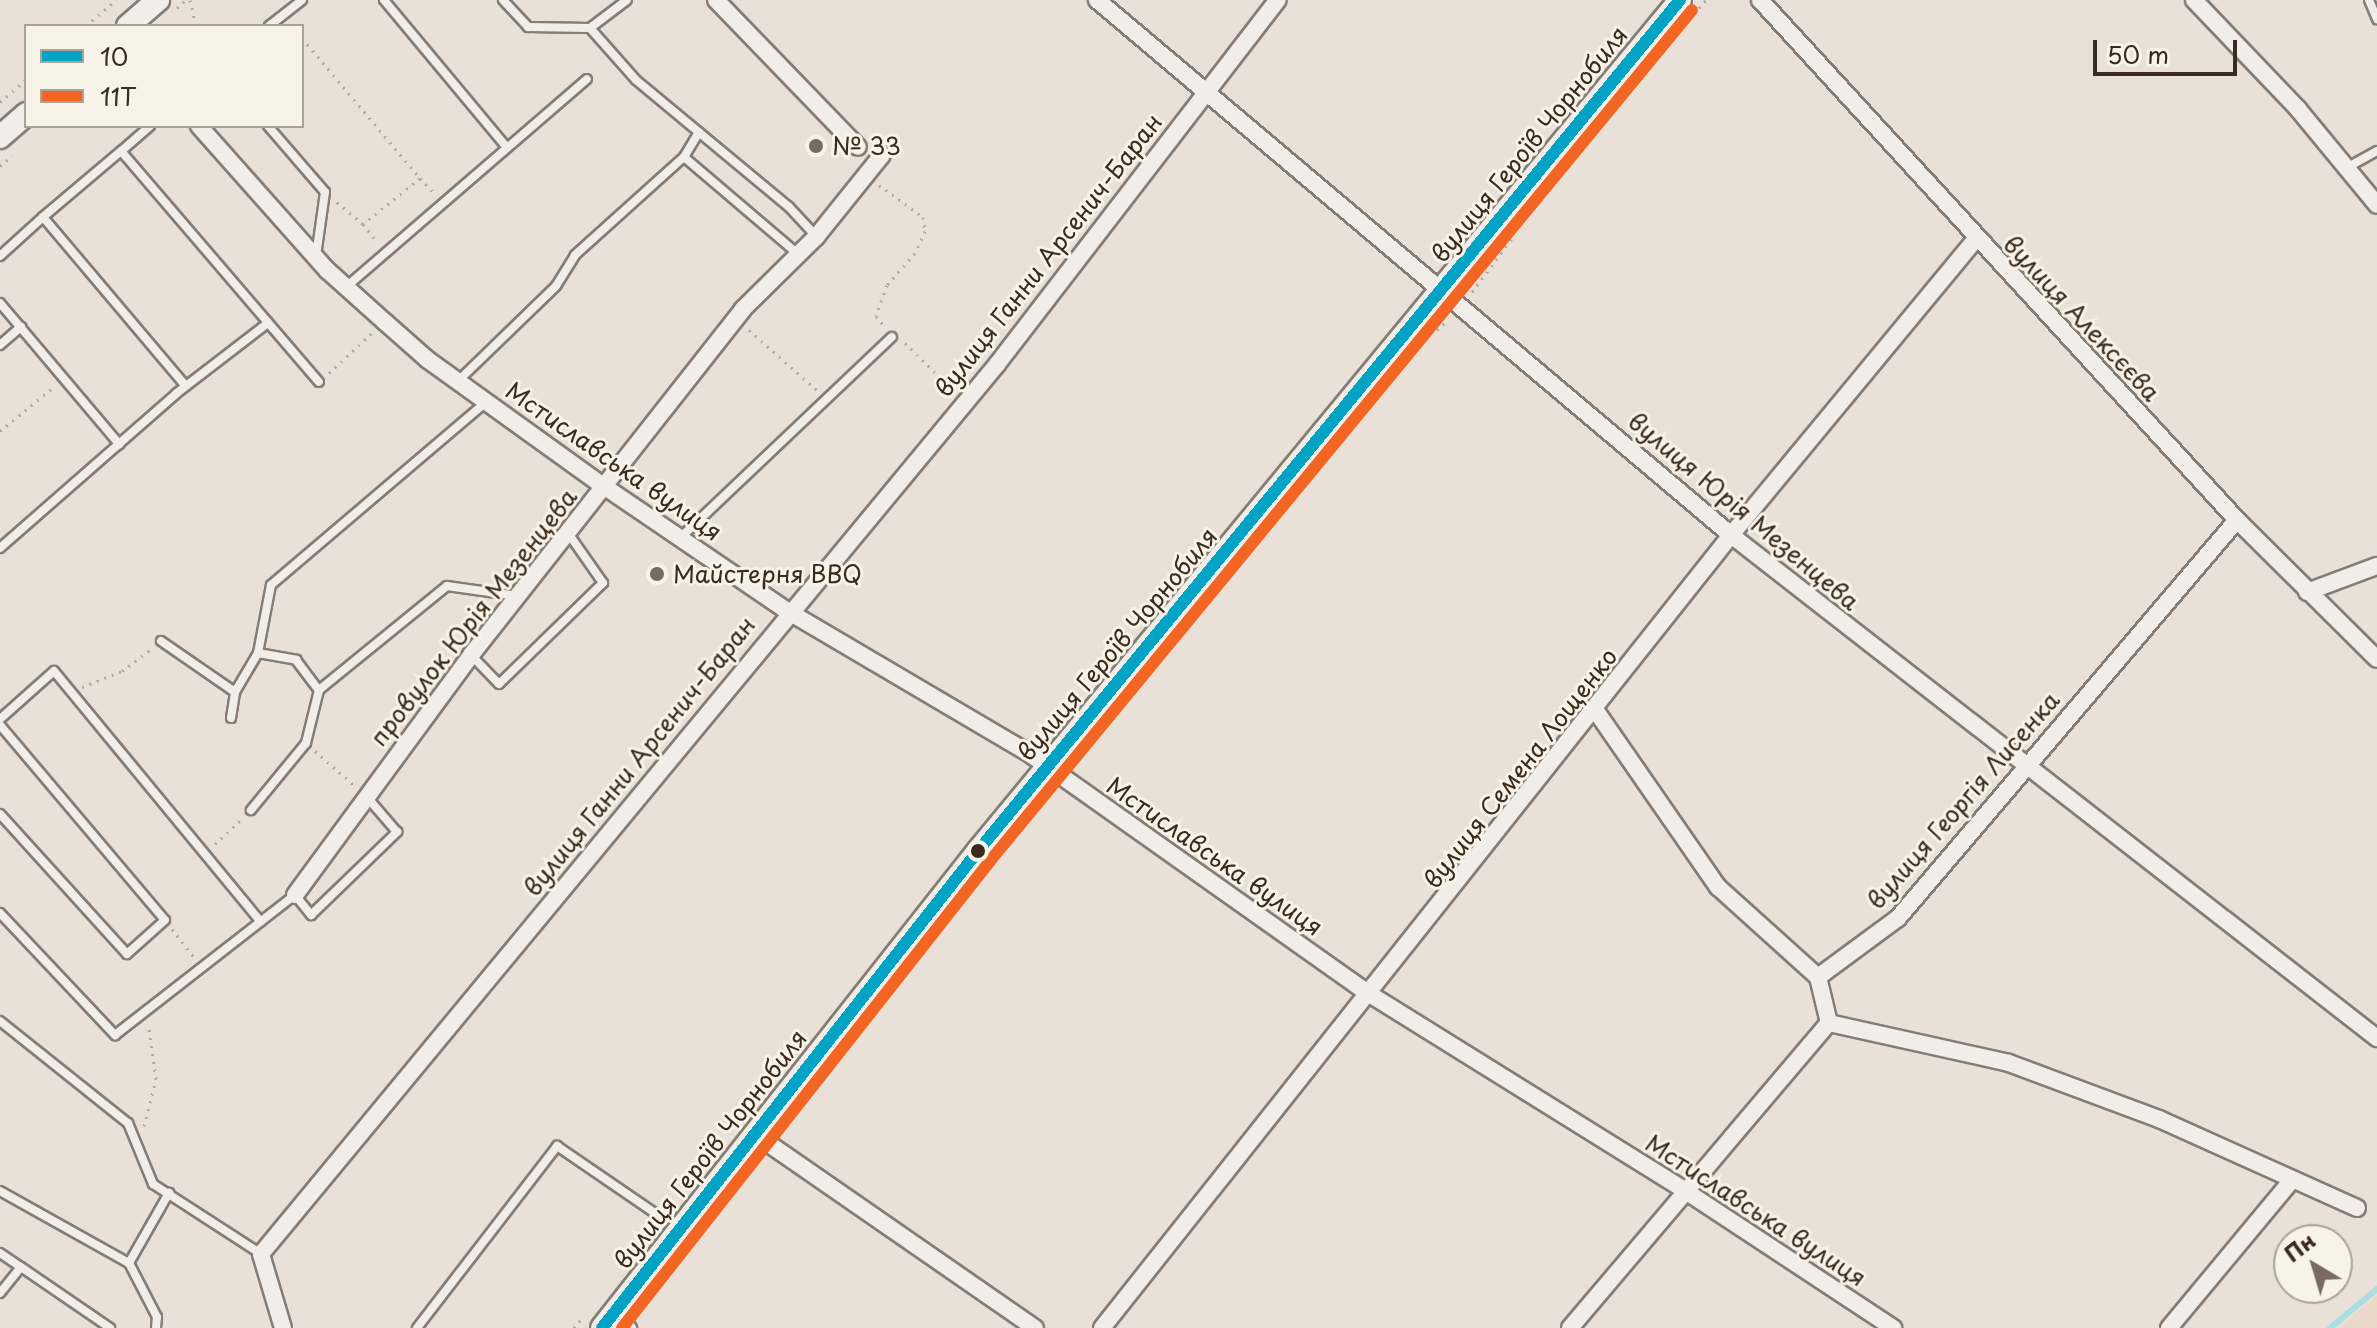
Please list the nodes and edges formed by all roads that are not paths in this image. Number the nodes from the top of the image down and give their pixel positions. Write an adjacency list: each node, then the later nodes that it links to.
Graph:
1 (158, 0): 16 (main road)
2 (302, 0): 17 (lane)
3 (384, 0): 27 (lane)
4 (503, 0): 18 (lane)
5 (606, 0): 14 (lane)
6 (627, 0): 14 (lane)
7 (716, 0): 28 (street)
8 (1097, 0): 20 (street, вулиця Юрія Мезенцева)
9 (1278, 0): 20 (street, вулиця Ганни Арсенич-Баран)
10 (1680, 0): 42 (main road, вулиця Героїв Чорнобиля)
11 (1760, 0): 37 (street, вулиця Алексєєва)
12 (2194, 0): 33 (street)
13 (2369, 0): 15 (lane)
14 (614, 10): 18 (lane)
15 (2377, 19)
16 (130, 24)
17 (272, 24)
18 (590, 28): 25 (lane)
19 (587, 79): 27 (lane)
20 (1206, 91): 42 (street, вулиця Юрія Мезенцева); 62 (street, вулиця Ганни Арсенич-Баран)
21 (24, 116): 26 (main road)
22 (148, 128): 29 (lane)
23 (201, 128): 40 (street, Мстиславська вулиця)
24 (270, 128): 40 (lane)
25 (699, 132): 32 (lane); 36 (lane)
26 (0, 137)
27 (505, 145): 41 (lane)
28 (858, 147)
29 (121, 151): 35 (lane); 44 (lane)
30 (2377, 151): 33 (lane)
31 (882, 155): 36 (street, провулок Юрія Мезенцева)
32 (684, 157): 38 (lane); 48 (lane)
33 (2348, 167): 34 (street)
34 (2377, 205)
35 (43, 217): 39 (lane); 50 (lane)
36 (816, 237): 38 (street, провулок Юрія Мезенцева)
37 (1976, 239): 54 (street, вулиця Алексєєва); 56 (street, вулиця Семена Лощенко)
38 (798, 255): 53 (street, провулок Юрія Мезенцева)
39 (0, 256)
40 (315, 257): 41 (street, Мстиславська вулиця)
41 (346, 287): 48 (street, Мстиславська вулиця)
42 (1443, 290): 56 (street, вулиця Юрія Мезенцева); 72 (main road, вулиця Героїв Чорнобиля)
43 (0, 303): 45 (lane)
44 (268, 323): 49 (lane); 50 (lane)
45 (21, 327): 47 (lane); 52 (lane)
46 (892, 337): 57 (lane)
47 (0, 345)
48 (458, 381): 51 (street, Мстиславська вулиця)
49 (319, 382)
50 (186, 386): 52 (lane)
51 (487, 401): 53 (street, Мстиславська вулиця); 64 (lane)
52 (119, 444): 58 (lane)
53 (605, 487): 55 (street, провулок Юрія Мезенцева); 57 (street, Мстиславська вулиця)
54 (2237, 520): 60 (street, вулиця Алексєєва); 73 (street, вулиця Георгія Лисенка)
55 (568, 533): 61 (street, провулок Юрія Мезенцева); 65 (lane)
56 (1731, 535): 69 (street, вулиця Семена Лощенко); 73 (street, вулиця Юрія Мезенцева)
57 (680, 538): 62 (street, Мстиславська вулиця)
58 (0, 548)
59 (2377, 566): 60 (street)
60 (2307, 592): 66 (street, вулиця Алексєєва)
61 (518, 596): 65 (street, провулок Юрія Мезенцева); 67 (lane)
62 (789, 612): 72 (street, Мстиславська вулиця); 93 (street, вулиця Ганни Арсенич-Баран)
63 (161, 641): 68 (lane)
64 (258, 653): 67 (lane); 68 (lane)
65 (471, 655): 74 (street, провулок Юрія Мезенцева)
66 (2377, 659)
67 (319, 690): 75 (lane)
68 (235, 692): 70 (lane)
69 (1596, 711): 80 (street); 81 (street, вулиця Семена Лощенко)
70 (231, 718)
71 (0, 722): 76 (lane); 79 (lane)
72 (1049, 767): 81 (street, Мстиславська вулиця); 85 (main road, вулиця Героїв Чорнобиля)
73 (2023, 768): 80 (street, вулиця Георгія Лисенка); 84 (street, вулиця Юрія Мезенцева)
74 (366, 796): 77 (street, провулок Юрія Мезенцева); 77 (lane)
75 (251, 810)
76 (0, 814)
77 (295, 895): 79 (lane)
78 (1, 916): 79 (lane)
79 (261, 922)
80 (1818, 977): 83 (street)
81 (1371, 995): 88 (street, Мстиславська вулиця); 105 (street, вулиця Семена Лощенко)
82 (0, 1021): 89 (lane)
83 (1829, 1023): 86 (street); 88 (street)
84 (2377, 1038)
85 (756, 1135): 97 (main road, вулиця Героїв Чорнобиля); 104 (street)
86 (2292, 1180): 90 (street); 108 (street)
87 (0, 1191): 94 (lane)
88 (1687, 1192): 106 (street); 107 (street, Мстиславська вулиця)
89 (169, 1193): 93 (lane); 94 (lane)
90 (2357, 1208)
91 (662, 1218): 101 (lane)
92 (0, 1253): 95 (lane)
93 (261, 1254): 100 (street)
94 (129, 1263): 99 (lane)
95 (21, 1267): 96 (lane); 98 (lane)
96 (0, 1293)
97 (619, 1306): 102 (main road, вулиця Героїв Чорнобиля); 103 (lane)
98 (110, 1328)
99 (156, 1328)
100 (283, 1328)
101 (417, 1328)
102 (602, 1328)
103 (632, 1328)
104 (1035, 1328)
105 (1102, 1328)
106 (1570, 1328)
107 (1893, 1328)
108 (2169, 1328)

